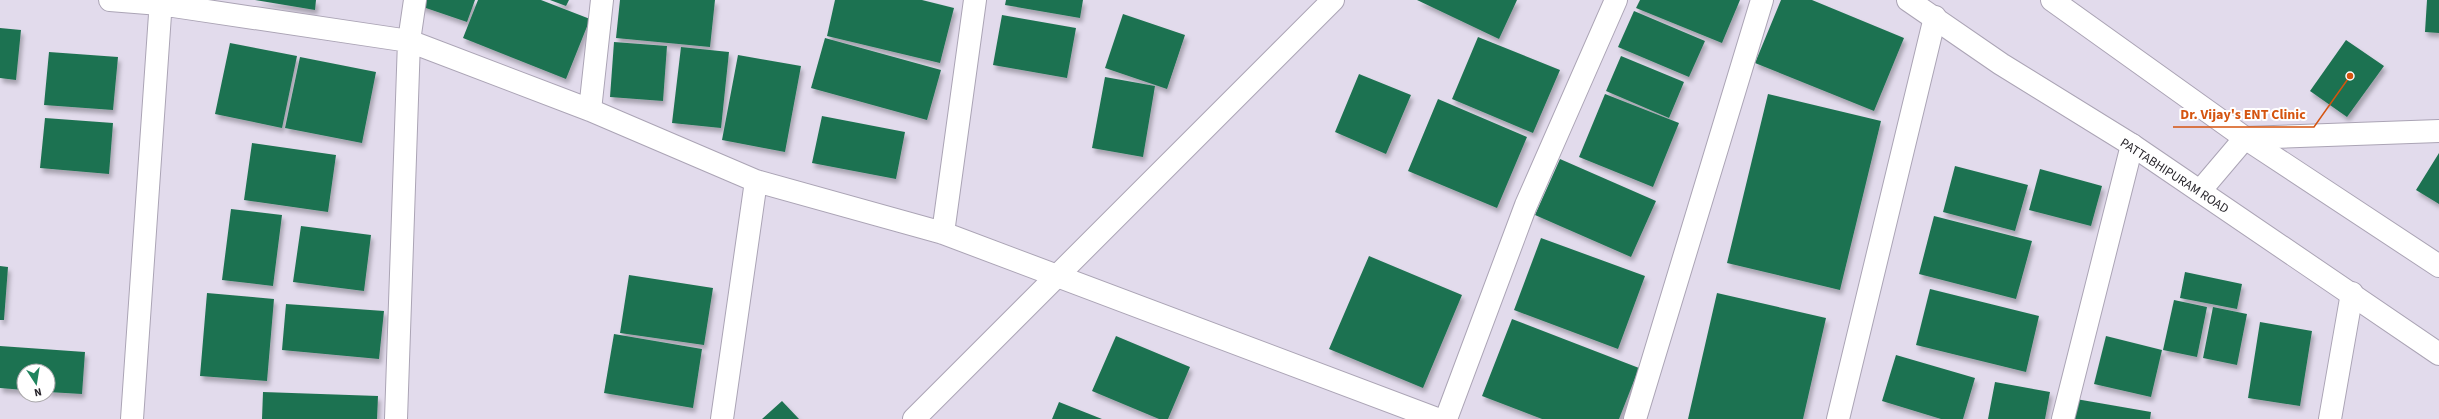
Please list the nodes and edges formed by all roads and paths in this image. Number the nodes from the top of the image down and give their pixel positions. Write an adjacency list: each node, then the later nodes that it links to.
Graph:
1 (110, 0): 10 (street)
2 (415, 0): 12 (street)
3 (602, 0): 13 (street)
4 (975, 0): 19 (street)
5 (1333, 0): 21 (street)
6 (1616, 0): 29 (street)
7 (1762, 0): 30 (street)
8 (1908, 0): 11 (street, PATTABHIPURAM ROAD)
9 (2052, 0): 15 (street)
10 (160, 2): 12 (street); 24 (street)
11 (1935, 17): 16 (street, PATTABHIPURAM ROAD); 31 (street)
12 (409, 41): 13 (street); 25 (street)
13 (590, 110): 17 (street)
14 (2439, 130): 15 (street)
15 (2245, 138): 18 (street); 20 (street)
16 (2132, 145): 18 (street, PATTABHIPURAM ROAD); 32 (street)
17 (756, 181): 19 (street); 26 (street)
18 (2200, 191): 22 (street, PATTABHIPURAM ROAD)
19 (943, 233): 21 (street)
20 (2439, 266)
21 (1059, 276): 27 (street); 28 (street)
22 (2352, 293): 23 (street, PATTABHIPURAM ROAD); 33 (street)
23 (2439, 354)
24 (132, 419)
25 (396, 419)
26 (722, 419)
27 (914, 419)
28 (1437, 419)
29 (1446, 419)
30 (1634, 419)
31 (1838, 419)
32 (2063, 419)
33 (2330, 419)

